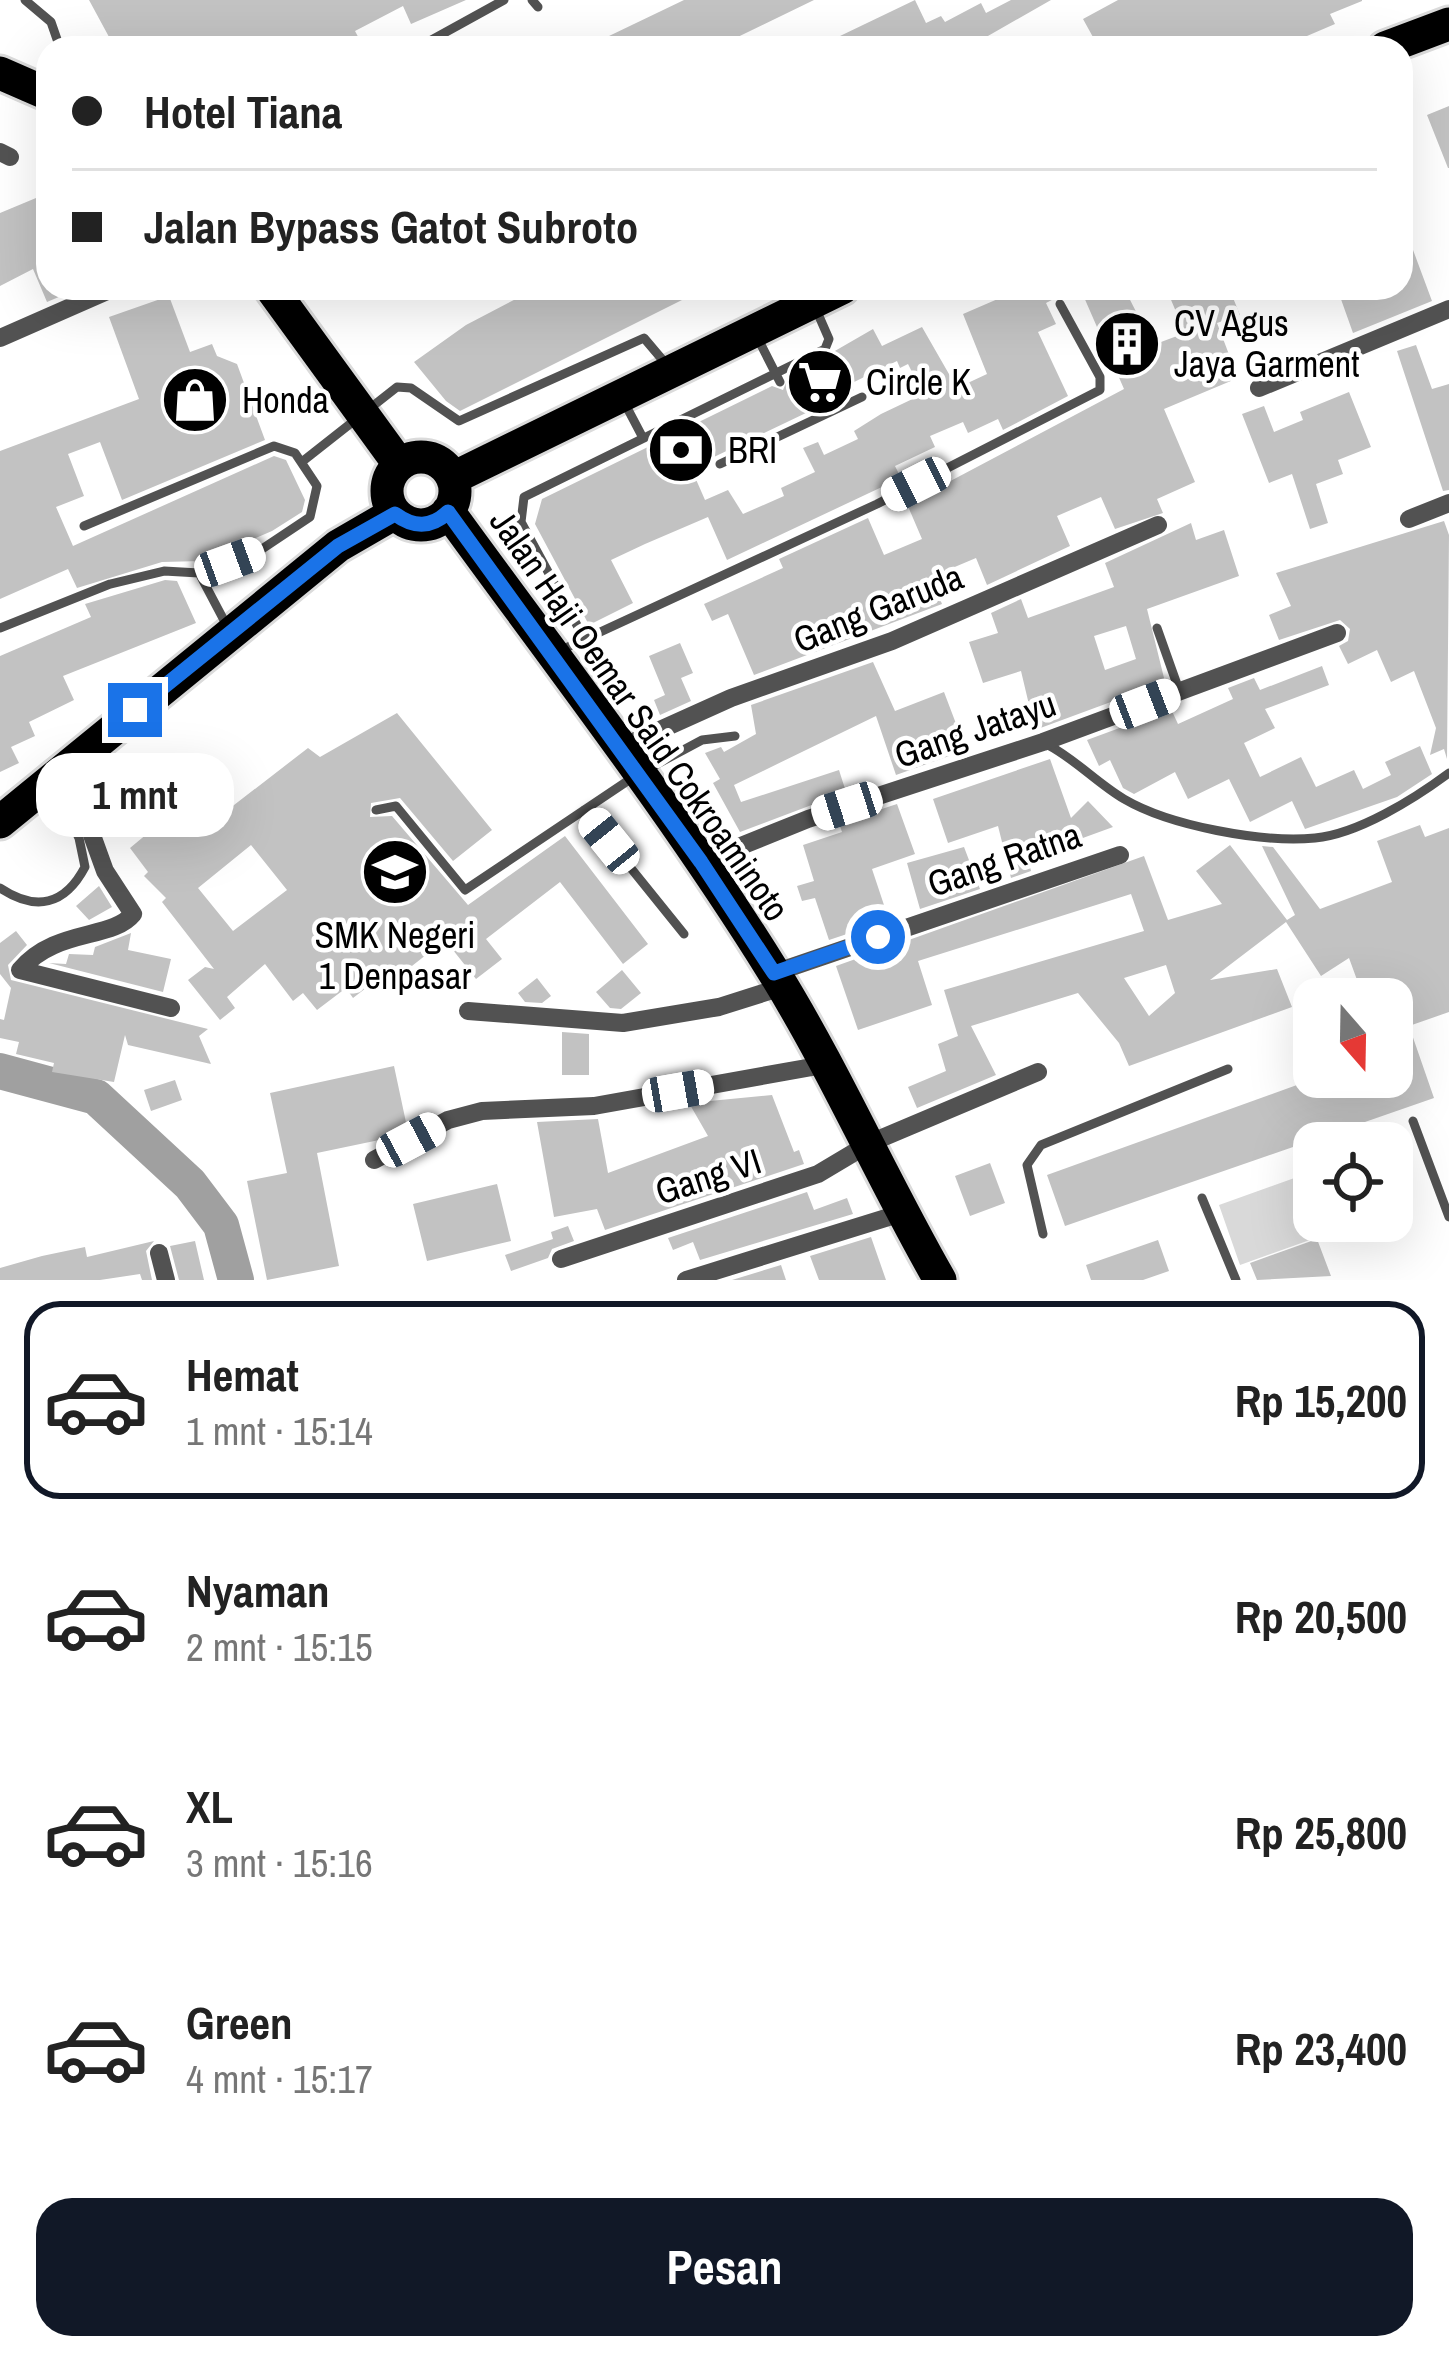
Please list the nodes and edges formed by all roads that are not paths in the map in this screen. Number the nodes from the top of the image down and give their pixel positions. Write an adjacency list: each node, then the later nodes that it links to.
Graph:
1 (25, 0): 4 (lane)
2 (504, 0): 5 (lane)
3 (1449, 24): 6 (highway)
4 (56, 36)
5 (439, 36)
6 (1413, 38)
7 (0, 73): 8 (highway)
8 (36, 89)
9 (87, 300): 16 (street)
10 (281, 300): 22 (highway)
11 (814, 300): 15 (highway)
12 (828, 300): 18 (lane)
13 (1060, 304): 38 (lane)
14 (1449, 309): 19 (street)
15 (754, 330): 17 (highway); 18 (lane)
16 (0, 338)
17 (668, 368): 20 (highway); 22 (lane)
18 (777, 377): 23 (lane)
19 (1259, 388)
20 (620, 394): 23 (lane); 27 (highway)
21 (862, 397): 26 (lane)
22 (364, 412): 24 (lane); 25 (highway)
23 (643, 438): 38 (lane)
24 (303, 460): 32 (lane); 33 (lane)
25 (399, 464): 27 (highway); 29 (highway)
26 (720, 464)
27 (451, 495): 29 (highway); 39 (highway, Jalan Haji Oemar Said Cokroaminoto)
28 (1449, 503): 30 (street)
29 (395, 514): 36 (highway)
30 (1409, 519)
31 (1158, 525): 43 (street, Gang Garuda)
32 (84, 526)
33 (200, 573): 34 (lane); 36 (lane)
34 (0, 628)
35 (1156, 628): 40 (lane)
36 (230, 631): 44 (highway)
37 (1337, 632): 40 (street, Gang Jatayu)
38 (586, 640): 39 (lane)
39 (552, 654): 43 (highway, Jalan Haji Oemar Said Cokroaminoto)
40 (1179, 691): 42 (street, Gang Jatayu)
41 (735, 736): 43 (lane)
42 (1043, 742): 45 (lane); 50 (street, Gang Jatayu)
43 (629, 761): 47 (lane); 50 (highway, Jalan Haji Oemar Said Cokroaminoto)
44 (59, 772): 48 (highway); 51 (lane); 54 (street)
45 (1449, 773)
46 (376, 810): 47 (lane)
47 (584, 810): 52 (lane)
48 (0, 822)
49 (1120, 855): 53 (street, Gang Ratna)
50 (701, 862): 53 (highway, Jalan Haji Oemar Said Cokroaminoto)
51 (0, 888)
52 (685, 934)
53 (778, 980): 55 (street, Gang Ratna); 56 (highway, Jalan Haji Oemar Said Cokroaminoto)
54 (171, 1008)
55 (468, 1011)
56 (829, 1064): 60 (highway, Jalan Haji Oemar Said Cokroaminoto); 61 (street)
57 (1228, 1069): 65 (lane)
58 (1038, 1072): 60 (street, Gang VI)
59 (1414, 1121): 64 (lane)
60 (870, 1144): 63 (highway, Jalan Haji Oemar Said Cokroaminoto); 67 (street, Gang VI)
61 (374, 1160)
62 (1202, 1198): 71 (lane)
63 (905, 1212): 68 (highway, Jalan Haji Oemar Said Cokroaminoto); 70 (street)
64 (1449, 1217)
65 (1043, 1234)
66 (159, 1253): 69 (street)
67 (561, 1258)
68 (931, 1278)
69 (166, 1280)
70 (686, 1280)
71 (1236, 1280)

